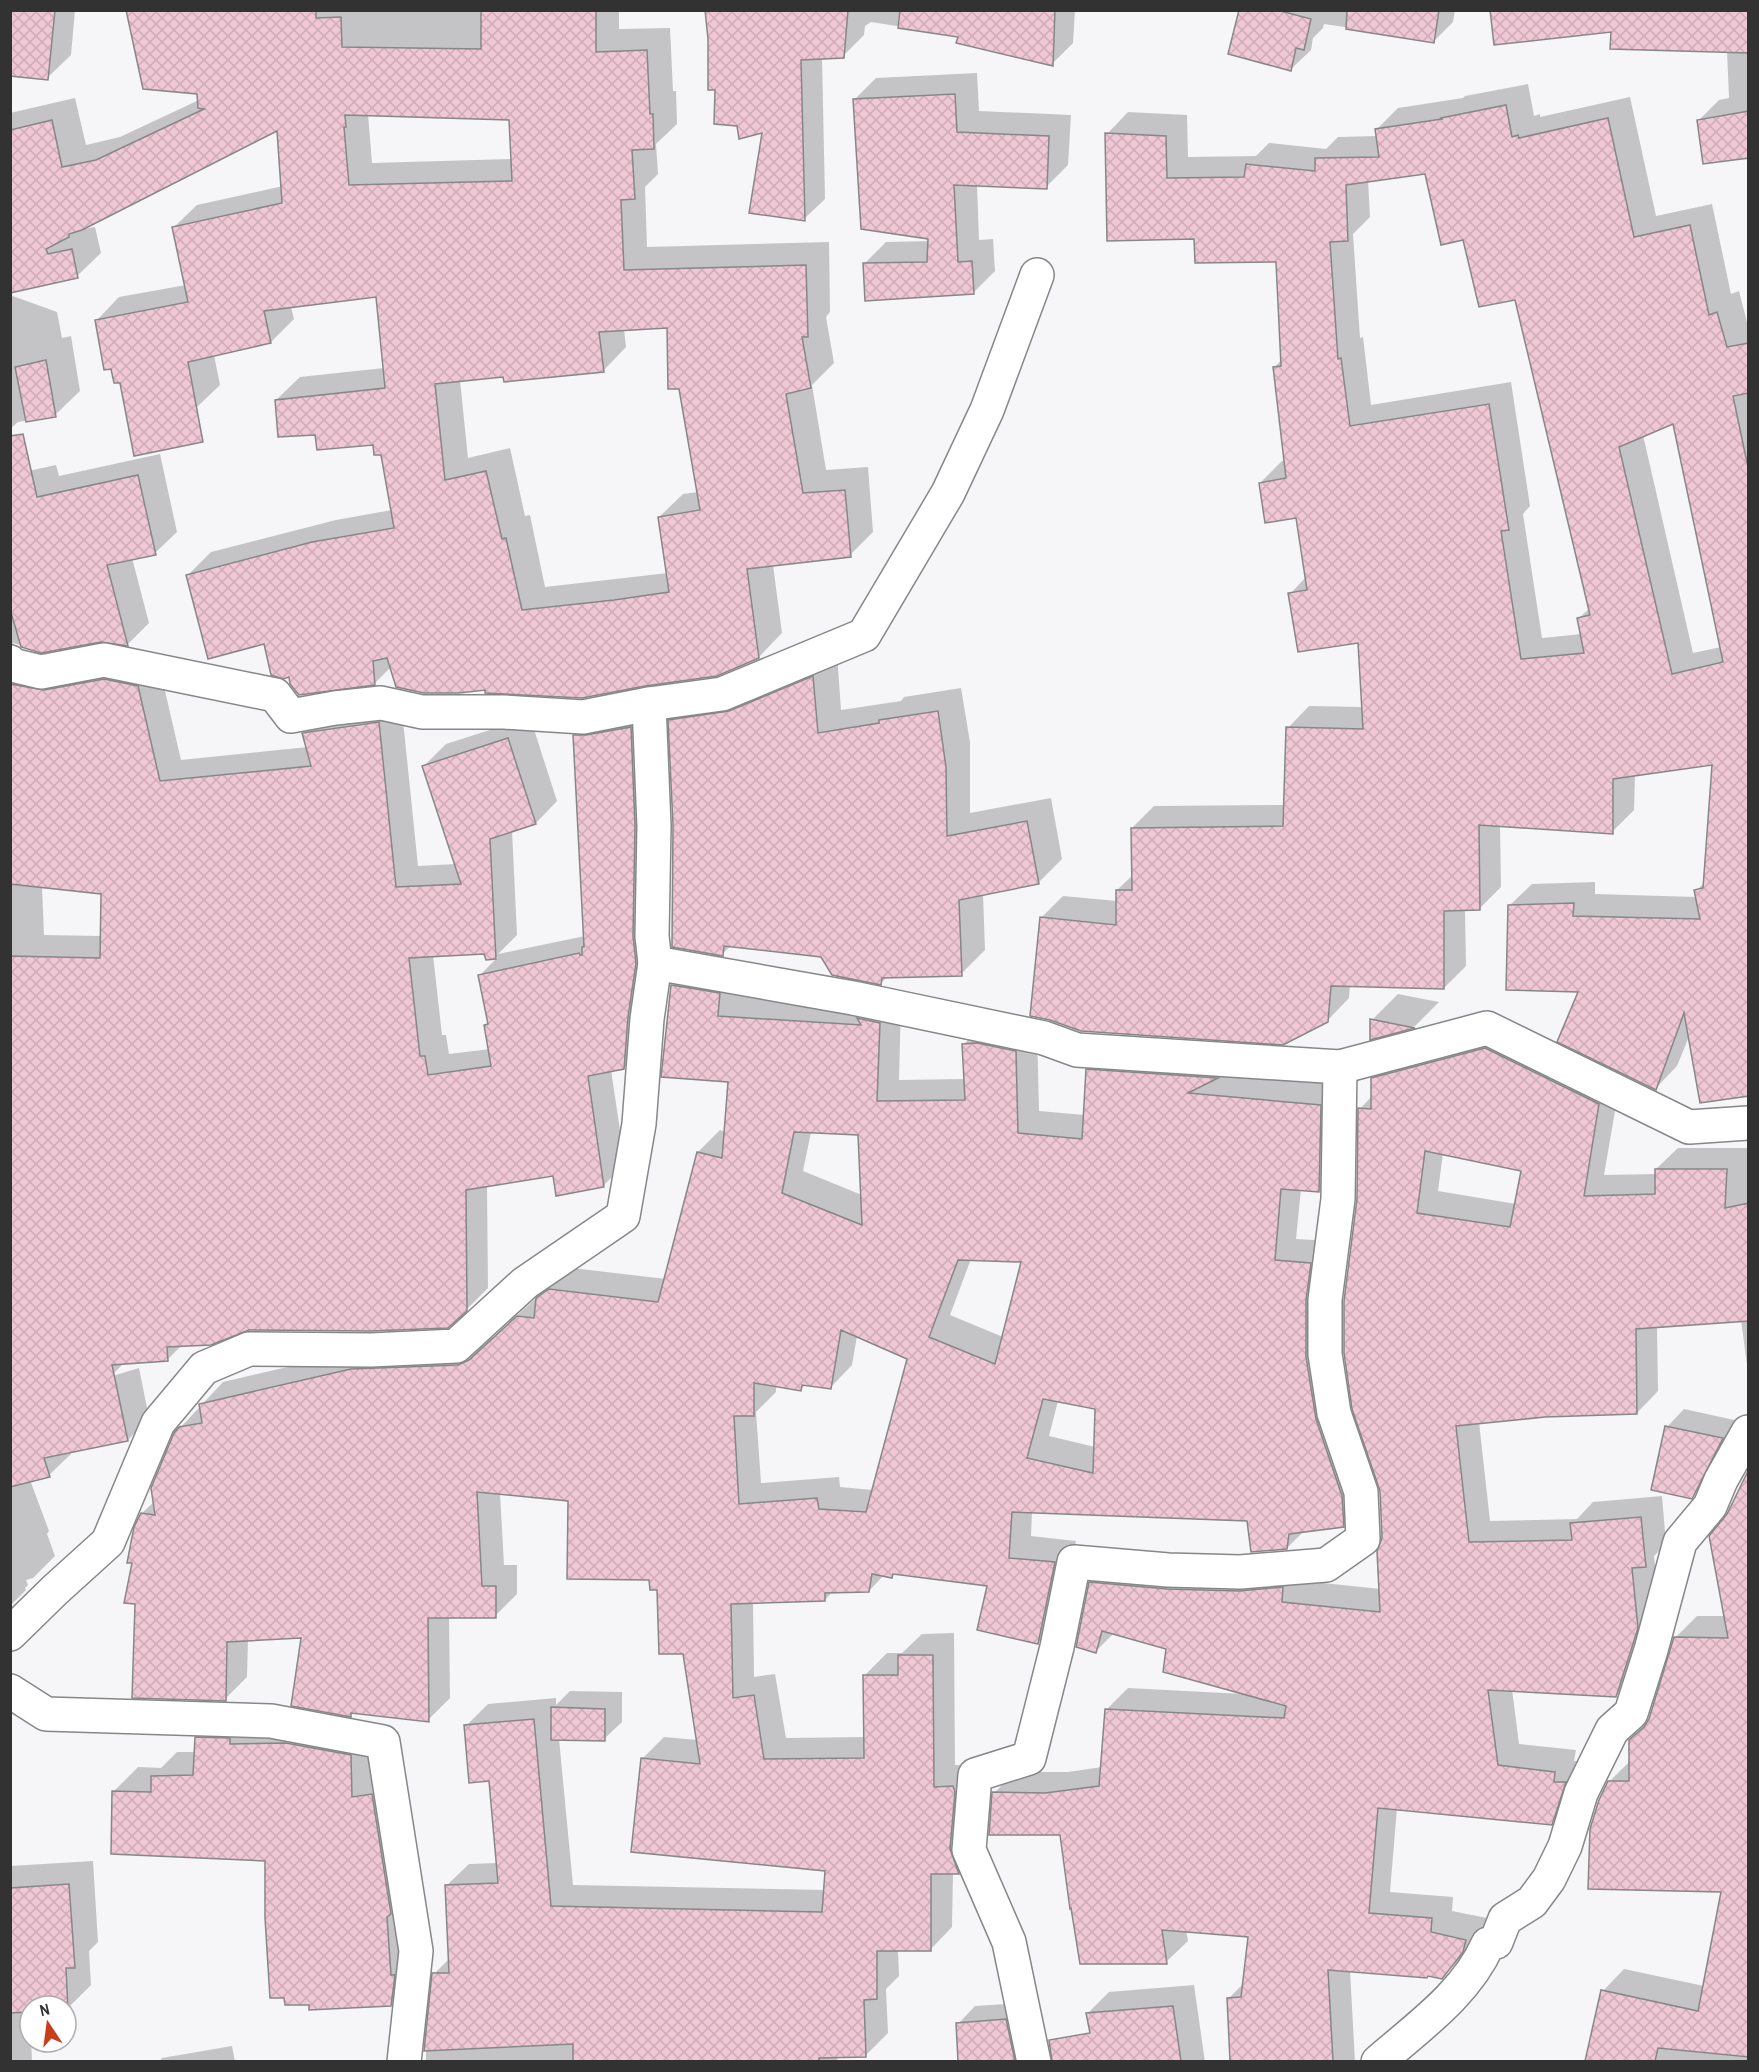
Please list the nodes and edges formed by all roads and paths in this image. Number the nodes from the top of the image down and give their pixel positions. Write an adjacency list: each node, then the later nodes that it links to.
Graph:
1 (1037, 275): 3 (street)
2 (10, 662): 3 (street)
3 (649, 704): 4 (street)
4 (655, 963): 5 (street); 8 (street)
5 (1341, 1067): 6 (street); 11 (street)
6 (1749, 1123)
7 (1749, 1432): 12 (street)
8 (10, 1634)
9 (10, 1691): 10 (street)
10 (404, 2061)
11 (1034, 2061)
12 (1378, 2061)

